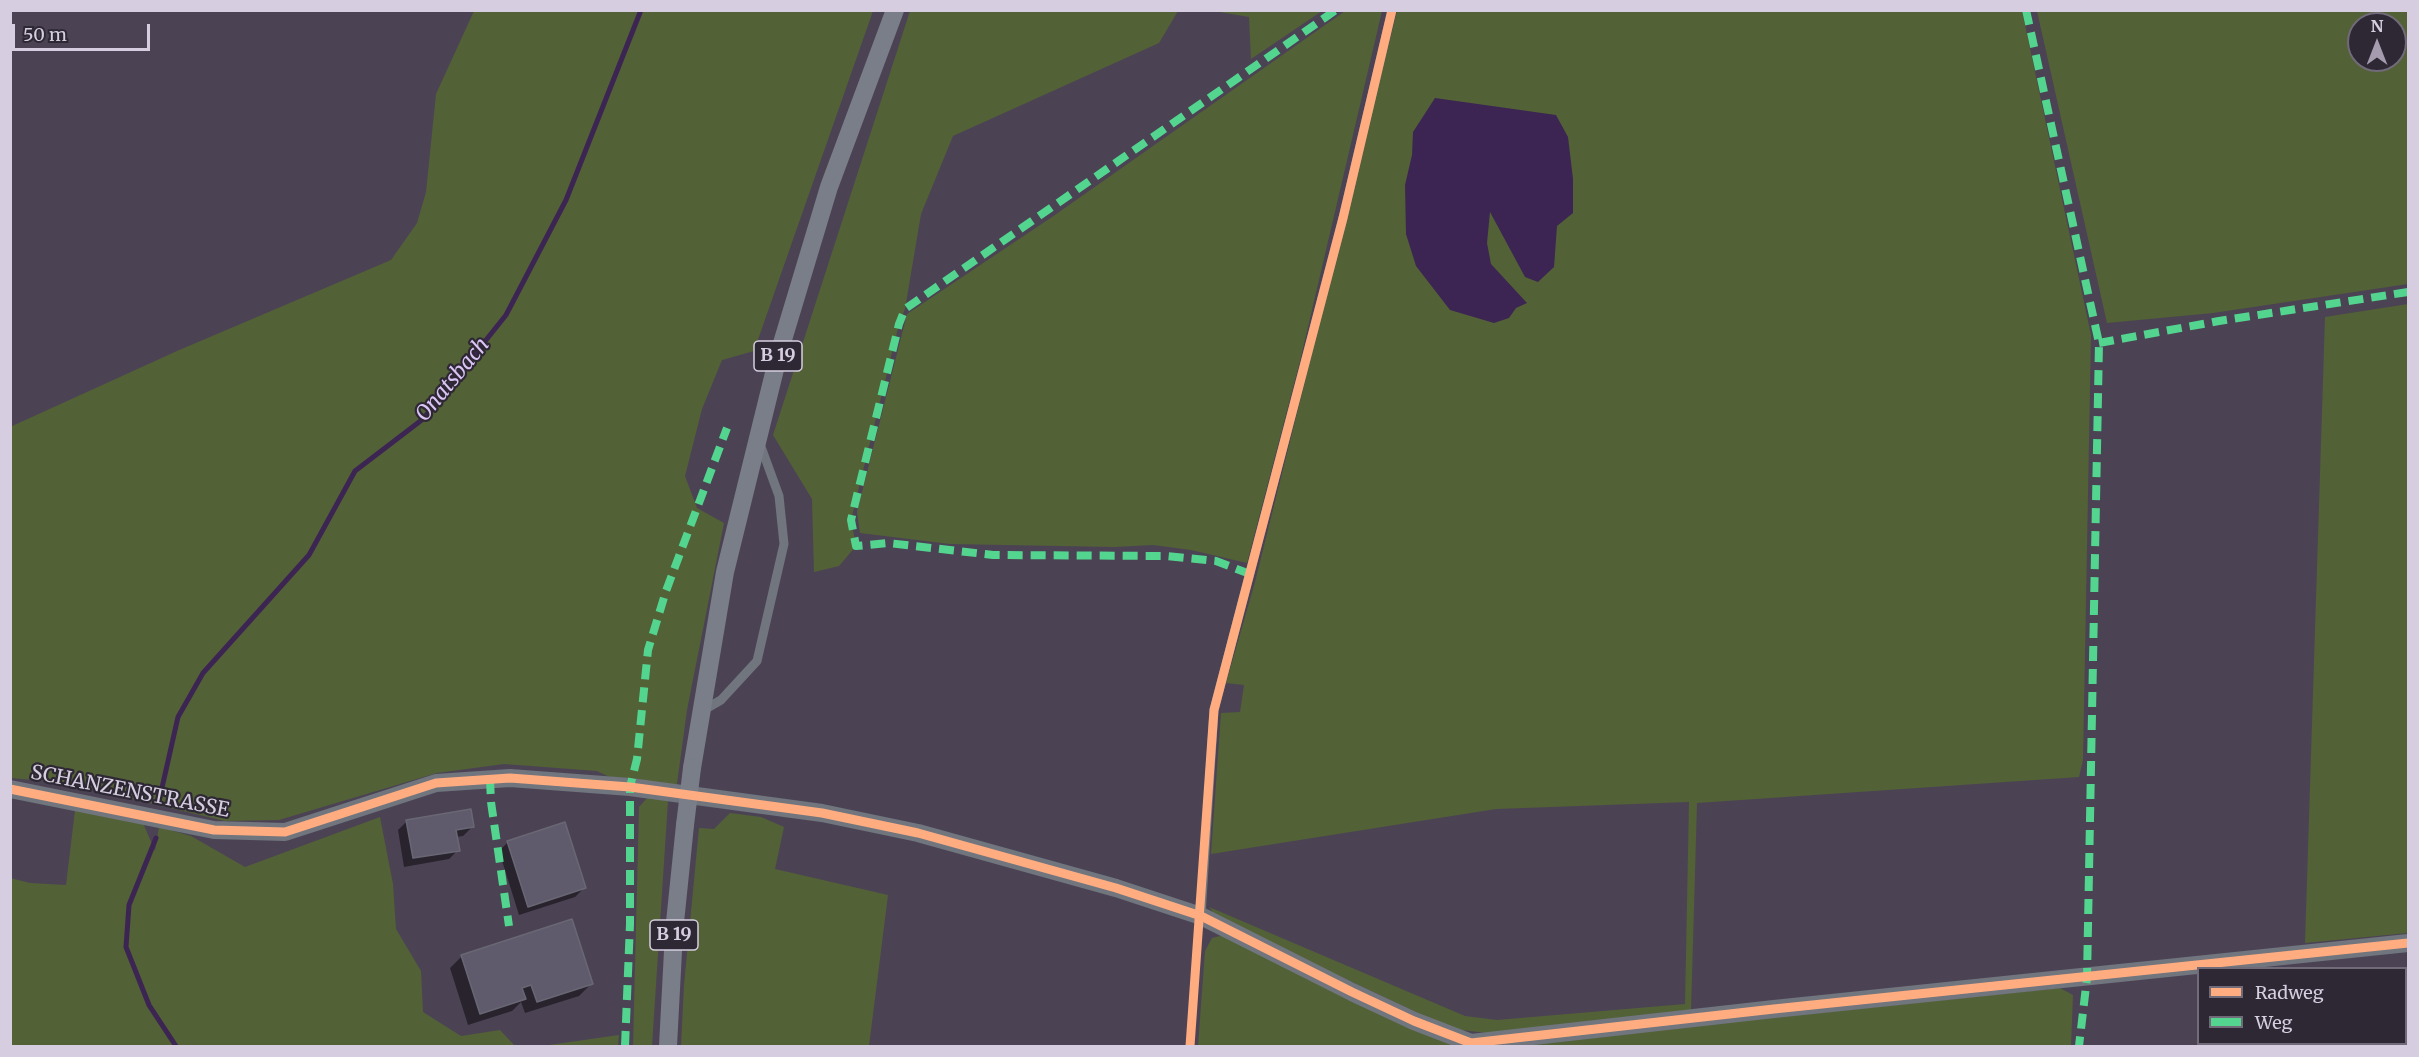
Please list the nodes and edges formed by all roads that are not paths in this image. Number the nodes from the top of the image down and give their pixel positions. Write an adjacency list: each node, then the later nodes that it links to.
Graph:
1 (895, 10): 3 (main road, B 19)
2 (1392, 10): 6 (lane)
3 (757, 436): 4 (main road, B 19); 4 (lane)
4 (700, 712): 8 (main road, B 19, bridge)
5 (10, 789): 6 (street, SCHANZENSTRASSE)
6 (1201, 916): 7 (street, SCHANZENSTRASSE)
7 (2409, 943)
8 (668, 1047)

